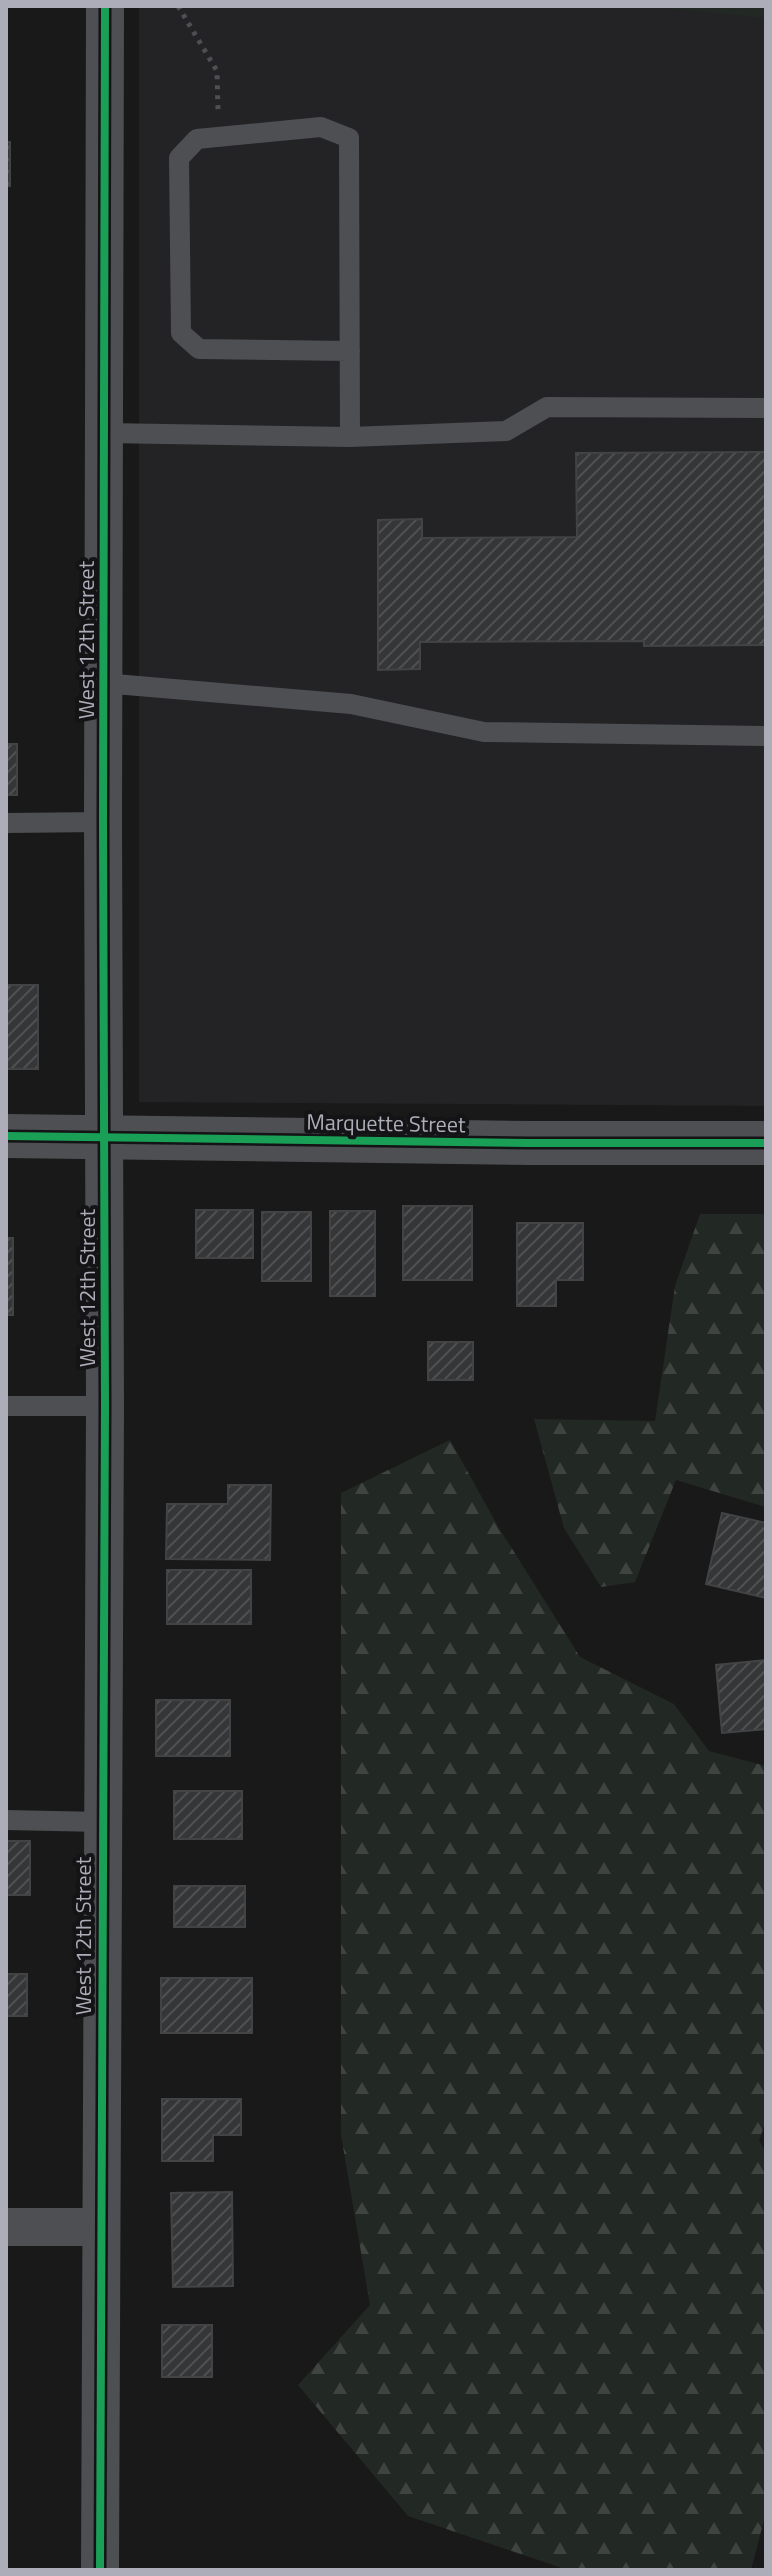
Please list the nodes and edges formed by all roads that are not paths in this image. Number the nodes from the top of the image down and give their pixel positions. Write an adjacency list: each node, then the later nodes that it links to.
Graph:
1 (105, 6): 4 (street, West 12th Street)
2 (350, 351): 2 (lane); 5 (lane)
3 (766, 408): 5 (lane)
4 (105, 433): 5 (lane); 6 (street, West 12th Street)
5 (350, 437)
6 (103, 683): 7 (lane); 8 (street, West 12th Street)
7 (766, 736)
8 (103, 822): 9 (lane); 11 (street, West 12th Street)
9 (6, 823)
10 (6, 1136): 11 (street, Marquette Street)
11 (105, 1137): 12 (street, Marquette Street); 14 (street, West 12th Street)
12 (766, 1143)
13 (6, 1406): 14 (lane)
14 (105, 1406): 16 (street, West 12th Street)
15 (6, 1820): 16 (lane)
16 (102, 1822): 18 (street, West 12th Street)
17 (6, 2227): 18 (street)
18 (100, 2227): 19 (street, West 12th Street)
19 (100, 2570)

